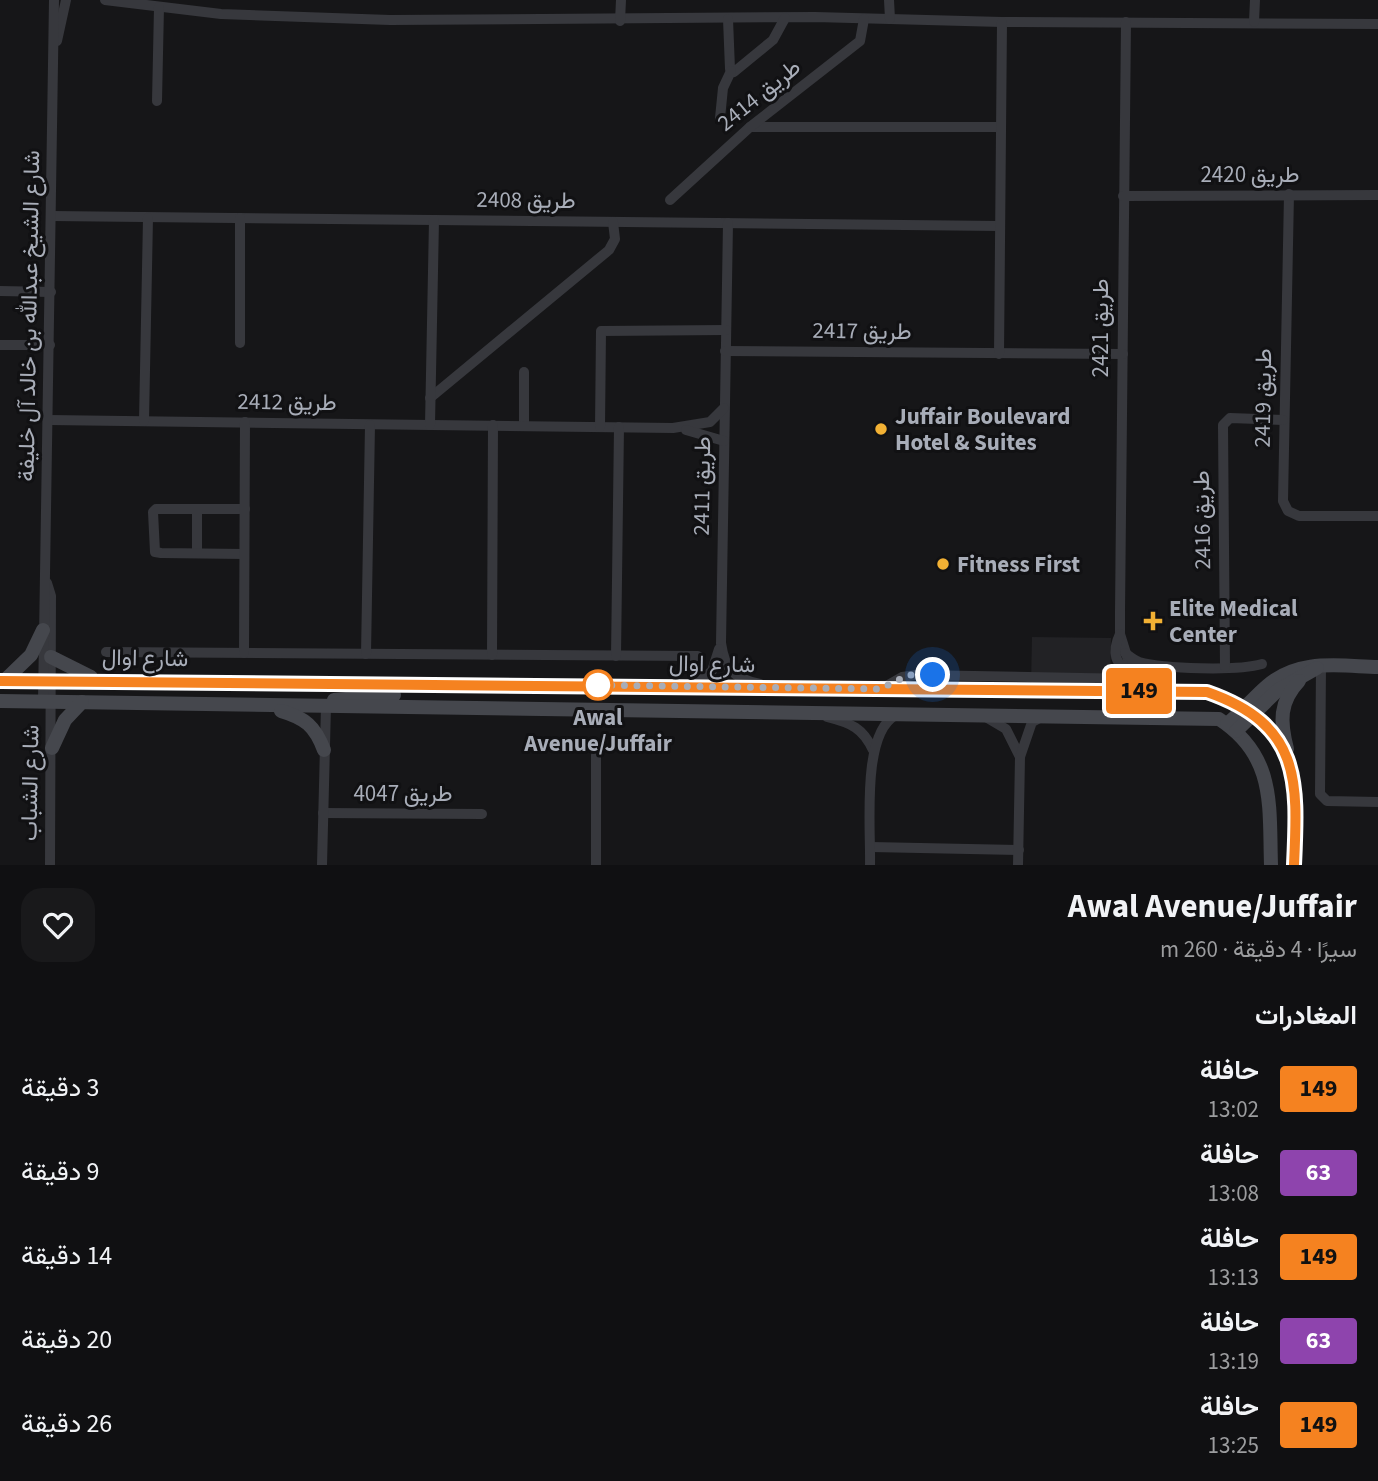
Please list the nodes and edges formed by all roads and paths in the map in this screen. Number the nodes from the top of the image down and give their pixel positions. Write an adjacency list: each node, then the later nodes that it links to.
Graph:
1 (54, 0): 17 (street, شارع الشيخ عبدالله بن خالد آل خليفة)
2 (66, 0): 17 (street, شارع الشيخ عبدالله بن خالد آل خليفة)
3 (105, 0): 7 (street)
4 (621, 0): 12 (street)
5 (889, 0): 11 (street)
6 (1255, 0): 15 (street)
7 (159, 7): 12 (street); 19 (street)
8 (785, 18): 9 (street); 10 (street); 18 (street)
9 (728, 19): 12 (street); 18 (street)
10 (864, 19): 11 (street); 21 (street, طريق 2414)
11 (890, 19): 13 (street)
12 (620, 21)
13 (1002, 22): 14 (street); 22 (street)
14 (1126, 22): 15 (street); 25 (street, طريق 2421)
15 (1254, 22): 16 (street)
16 (1378, 24)
17 (54, 51): 27 (street, شارع الشيخ عبدالله بن خالد آل خليفة)
18 (731, 71): 20 (street)
19 (157, 100)
20 (720, 118)
21 (750, 127): 22 (street); 26 (street, طريق 2414)
22 (1001, 127): 33 (street)
23 (1289, 194): 24 (street, طريق 2420); 25 (street, طريق 2420); 47 (street, طريق 2419)
24 (1378, 195)
25 (1123, 196): 42 (street, طريق 2421)
26 (670, 200)
27 (52, 216): 28 (street, طريق 2408); 35 (street, شارع الشيخ عبدالله بن خالد آل خليفة)
28 (148, 218): 29 (street, طريق 2408); 48 (street)
29 (240, 218): 30 (street, طريق 2408); 37 (street)
30 (434, 220): 31 (street, طريق 2408); 44 (street)
31 (613, 222): 32 (street, طريق 2408); 44 (street)
32 (728, 223): 33 (street, طريق 2408); 36 (street, طريق 2411)
33 (1000, 226): 41 (street)
34 (0, 291): 35 (street)
35 (51, 292): 39 (street, شارع الشيخ عبدالله بن خالد آل خليفة)
36 (726, 330): 40 (street, طريق 2411); 54 (street)
37 (240, 343)
38 (0, 345): 39 (street)
39 (50, 345): 46 (street, شارع الشيخ عبدالله بن خالد آل خليفة)
40 (725, 351): 41 (street, طريق 2417); 45 (street, طريق 2411)
41 (999, 354): 42 (street, طريق 2417)
42 (1123, 354): 65 (street, طريق 2421)
43 (524, 372): 53 (street)
44 (430, 398): 51 (street)
45 (724, 408): 56 (street, طريق 2412); 57 (street, طريق 2411)
46 (49, 420): 48 (street, طريق 2412); 63 (street, شارع الشيخ عبدالله بن خالد آل خليفة)
47 (1283, 420): 60 (street, طريق 2419); 78 (street, طريق 2416)
48 (144, 421): 49 (street, طريق 2412)
49 (245, 422): 50 (street, طريق 2412); 59 (street)
50 (370, 425): 51 (street, طريق 2412); 70 (street)
51 (430, 425): 52 (street, طريق 2412)
52 (493, 425): 53 (street, طريق 2412); 71 (street)
53 (524, 426): 54 (street, طريق 2412)
54 (600, 427): 55 (street, طريق 2412)
55 (619, 427): 56 (street, طريق 2412); 72 (street)
56 (673, 428): 57 (street, طريق 2412)
57 (724, 440): 66 (street, طريق 2411)
58 (197, 509): 59 (street); 61 (street); 61 (street)
59 (244, 509): 62 (street)
60 (1378, 516)
61 (197, 553): 62 (street)
62 (244, 554): 68 (street)
63 (47, 583): 64 (street, شارع الشيخ عبدالله بن خالد آل خليفة); 74 (street, شارع الشيخ عبدالله بن خالد آل خليفة)
64 (43, 629): 83 (main road); 84 (street, شارع الشيخ عبدالله بن خالد آل خليفة)
65 (1120, 634): 69 (street, طريق 2421); 80 (street, طريق 2421)
66 (721, 643): 86 (street, طريق 2411); 88 (street, طريق 2411)
67 (106, 653): 68 (street)
68 (244, 653): 70 (street)
69 (1125, 653): 76 (street); 80 (street, طريق 2421)
70 (366, 654): 71 (street)
71 (492, 655): 72 (street)
72 (616, 656): 73 (street)
73 (698, 656)
74 (51, 657): 82 (main road); 84 (street, شارع الشيخ عبدالله بن خالد آل خليفة)
75 (1262, 664): 78 (street)
76 (1163, 665): 78 (street); 80 (street)
77 (1321, 665): 79 (main road); 81 (main road); 85 (main road); 109 (street)
78 (1226, 667)
79 (1378, 667)
80 (1133, 674): 89 (street); 90 (street)
81 (1304, 676): 97 (main road); 106 (main road)
82 (102, 680): 84 (main road, شارع اوال); 87 (main road, شارع اوال)
83 (2, 681): 84 (main road, شارع اوال)
84 (47, 682): 93 (street, شارع الشيخ عبدالله بن خالد آل خليفة)
85 (1269, 684): 91 (main road); 97 (main road)
86 (693, 686): 87 (main road, شارع اوال); 88 (main road, شارع اوال)
87 (418, 687): 96 (main road)
88 (776, 688): 89 (main road, شارع اوال)
89 (880, 689): 90 (main road, شارع اوال)
90 (1158, 691): 91 (main road, شارع اوال)
91 (1222, 697): 97 (main road, شارع اوال)
92 (0, 701): 93 (main road, شارع اوال)
93 (48, 701): 94 (main road, شارع اوال); 103 (street, شارع الشباب)
94 (82, 702): 95 (main road, شارع اوال); 103 (main road)
95 (262, 706): 96 (main road, شارع اوال); 104 (main road)
96 (326, 706): 98 (main road, شارع اوال); 104 (street, طريق 4047)
97 (1249, 712): 102 (main road); 106 (main road, شارع اوال)
98 (814, 713): 99 (main road, شارع اوال); 105 (street)
99 (898, 714): 100 (main road, شارع اوال); 105 (street)
100 (982, 715): 101 (main road, شارع اوال); 108 (street)
101 (1044, 716): 102 (main road, شارع اوال); 108 (street)
102 (1232, 728): 119 (main road)
103 (52, 748): 114 (street, شارع الشباب)
104 (324, 750): 110 (street, طريق 4047)
105 (873, 750): 112 (street)
106 (1288, 754): 120 (main road)
107 (596, 755): 116 (street)
108 (1020, 757): 113 (street)
109 (1378, 802)
110 (323, 813): 111 (street, طريق 4047); 115 (street, طريق 4047)
111 (482, 814)
112 (870, 847): 113 (street); 117 (street)
113 (1019, 850): 118 (street)
114 (50, 865)
115 (322, 865)
116 (596, 865)
117 (870, 865)
118 (1018, 865)
119 (1271, 865)
120 (1294, 865)

